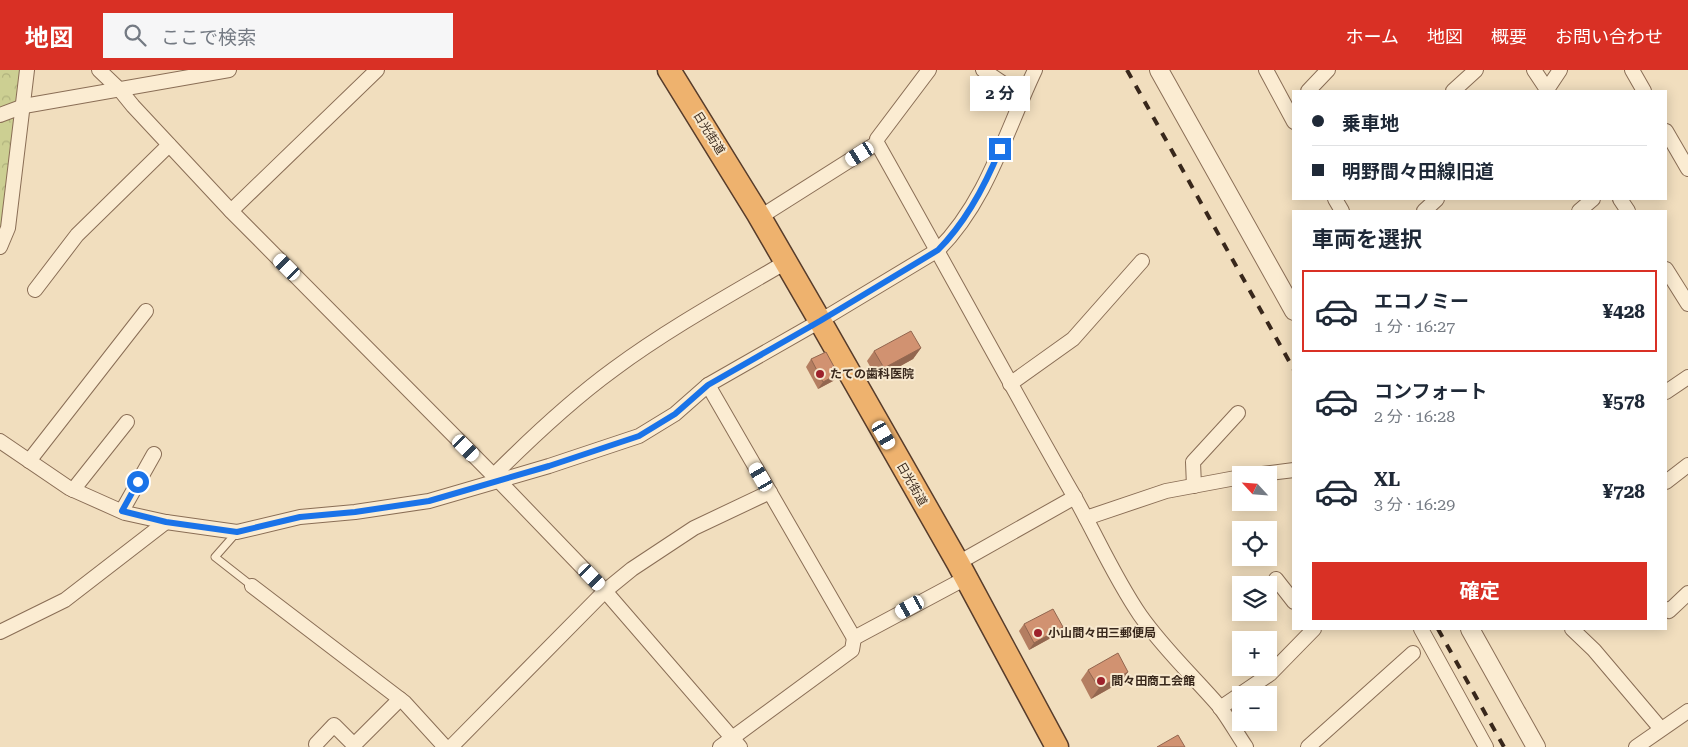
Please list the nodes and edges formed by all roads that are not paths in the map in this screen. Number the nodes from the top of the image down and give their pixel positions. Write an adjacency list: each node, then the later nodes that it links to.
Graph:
1 (28, 70): 23 (street)
2 (99, 70): 16 (street)
3 (229, 70): 16 (street)
4 (377, 70): 34 (street)
5 (669, 70): 35 (highway, 日光街道)
6 (929, 70): 27 (street)
7 (983, 70): 22 (street)
8 (1035, 70): 22 (street)
9 (1159, 70): 43 (street)
10 (1266, 70): 24 (street)
11 (1328, 70): 17 (street)
12 (1476, 70): 18 (street)
13 (1534, 70): 19 (street)
14 (1560, 70): 20 (street)
15 (1632, 70): 21 (street)
16 (120, 90): 23 (street); 28 (street)
17 (1309, 90)
18 (1454, 90)
19 (1546, 90)
20 (1548, 90)
21 (1643, 90)
22 (1022, 96): 37 (street)
23 (24, 106): 25 (street); 36 (street)
24 (1292, 113)
25 (0, 115)
26 (1667, 133): 29 (street)
27 (877, 143): 35 (street); 37 (street)
28 (169, 145): 34 (street); 41 (street)
29 (1688, 169)
30 (1436, 200): 32 (street)
31 (1592, 200): 33 (street)
32 (1425, 210)
33 (1580, 210)
34 (231, 211): 58 (street)
35 (760, 218): 39 (highway, 日光街道)
36 (0, 247)
37 (938, 250): 45 (street); 47 (street)
38 (1142, 261): 47 (street)
39 (786, 262): 45 (highway, 日光街道); 58 (street)
40 (1667, 271): 42 (street)
41 (35, 290)
42 (1688, 304)
43 (1292, 307)
44 (146, 311): 54 (street)
45 (820, 321): 48 (street); 69 (highway, 日光街道)
46 (1688, 377): 49 (street)
47 (1010, 384): 64 (street)
48 (708, 385): 58 (street); 63 (street)
49 (1667, 391)
50 (1238, 413): 61 (street)
51 (127, 422): 62 (street)
52 (0, 441): 54 (street)
53 (154, 454): 65 (street)
54 (29, 460): 62 (street)
55 (1688, 465): 60 (street)
56 (1292, 470): 57 (street)
57 (1278, 472)
58 (497, 478): 68 (street); 72 (street)
59 (1232, 478): 61 (street)
60 (1667, 481)
61 (1194, 486): 66 (street)
62 (73, 490): 65 (street)
63 (770, 492): 72 (street); 81 (street)
64 (1075, 497): 66 (street); 69 (street)
65 (122, 511): 67 (street)
66 (1086, 518): 84 (street)
67 (166, 522): 68 (street); 80 (street)
68 (237, 532): 71 (lane)
69 (962, 571): 81 (street); 92 (highway, 日光街道)
70 (1277, 580): 74 (street)
71 (252, 586): 83 (street)
72 (605, 591): 87 (street); 90 (street)
73 (1688, 593): 75 (street)
74 (1292, 599)
75 (1667, 610)
76 (1314, 630): 84 (street)
77 (1422, 630): 95 (street)
78 (1471, 630): 96 (street)
79 (1573, 630): 86 (street)
80 (0, 632)
81 (854, 638): 87 (street)
82 (1412, 653): 94 (street)
83 (400, 699): 88 (street); 89 (street)
84 (1220, 708): 93 (street)
85 (1688, 711): 86 (street)
86 (1661, 729): 97 (street)
87 (736, 743): 91 (street)
88 (316, 744)
89 (445, 747)
90 (451, 747)
91 (720, 747)
92 (1057, 747)
93 (1246, 747)
94 (1308, 747)
95 (1486, 747)
96 (1536, 747)
97 (1636, 747)

